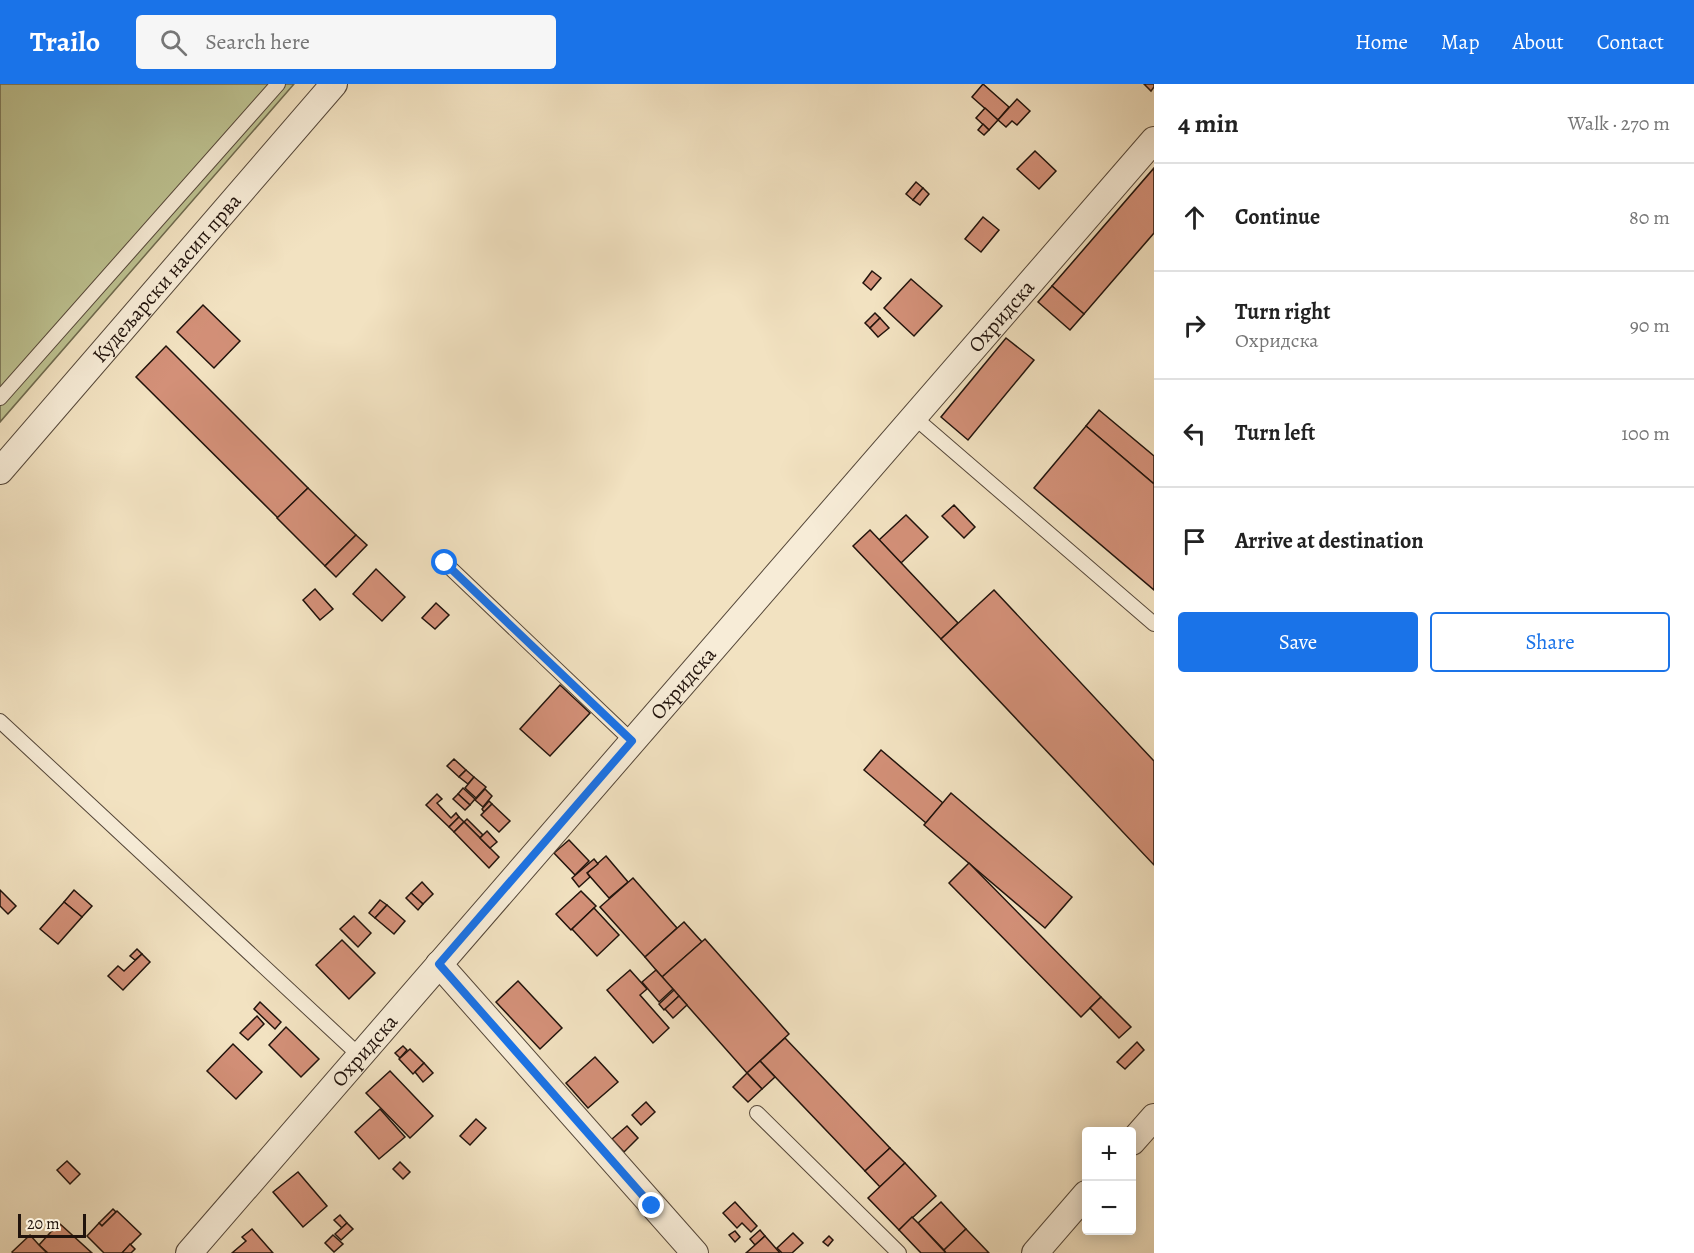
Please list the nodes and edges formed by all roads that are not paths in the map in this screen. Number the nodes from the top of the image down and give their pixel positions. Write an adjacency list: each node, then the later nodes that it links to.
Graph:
1 (279, 84): 4 (lane)
2 (334, 84): 6 (street, Кудељарски насип прва)
3 (1154, 140): 5 (street, Охридска)
4 (0, 398)
5 (914, 417): 8 (lane); 10 (street, Охридска)
6 (0, 471)
7 (445, 563): 10 (lane)
8 (1154, 624)
9 (0, 721): 12 (lane)
10 (632, 741): 11 (street, Охридска)
11 (439, 964): 12 (street, Охридска); 18 (street)
12 (360, 1056): 17 (street, Охридска)
13 (757, 1113): 19 (lane)
14 (1154, 1117): 15 (street)
15 (1136, 1137)
16 (1082, 1199): 20 (street)
17 (189, 1253)
18 (695, 1253)
19 (899, 1253)
20 (1035, 1253)

